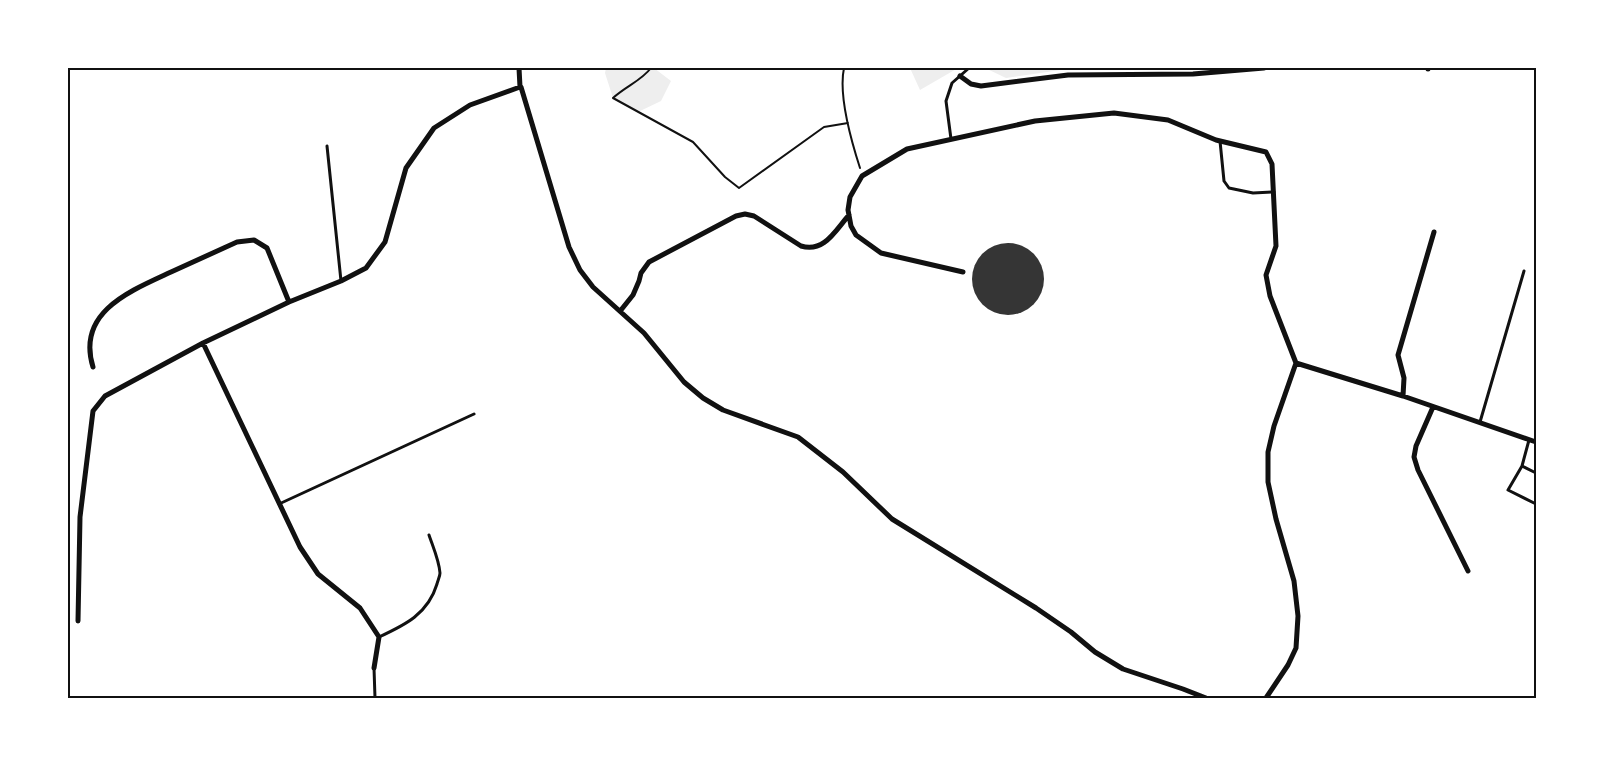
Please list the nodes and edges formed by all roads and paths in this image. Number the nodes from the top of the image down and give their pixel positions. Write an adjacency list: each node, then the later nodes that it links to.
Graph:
1 (519, 68): 7 (street)
2 (651, 68): 8 (path)
3 (844, 68): 8 (path)
4 (969, 68): 6 (lane)
5 (1264, 68): 6 (street)
6 (960, 76): 9 (lane)
7 (520, 87): 18 (street); 20 (street)
8 (848, 123): 12 (path)
9 (951, 139): 10 (street); 12 (street)
10 (1220, 141): 13 (street); 13 (lane)
11 (327, 146): 18 (lane)
12 (862, 176): 14 (street)
13 (1275, 192): 22 (street)
14 (849, 215): 17 (street); 20 (street)
15 (1434, 232): 24 (street)
16 (1524, 271): 27 (lane)
17 (963, 272)
18 (341, 281): 19 (street)
19 (289, 302): 21 (street); 23 (street)
20 (621, 310): 40 (street)
21 (203, 344): 33 (street); 36 (street)
22 (1296, 363): 24 (street); 41 (street)
23 (93, 367)
24 (1403, 396): 25 (street)
25 (1433, 407): 27 (street); 35 (street)
26 (474, 414): 33 (lane)
27 (1480, 422): 28 (street)
28 (1529, 439): 29 (street); 30 (lane)
29 (1536, 442)
30 (1522, 466): 31 (lane); 32 (lane)
31 (1536, 473)
32 (1536, 504)
33 (279, 505): 37 (street)
34 (429, 535): 37 (lane)
35 (1468, 571)
36 (78, 621)
37 (379, 637): 38 (street)
38 (374, 668): 39 (lane)
39 (375, 698)
40 (1206, 698)
41 (1266, 698)

